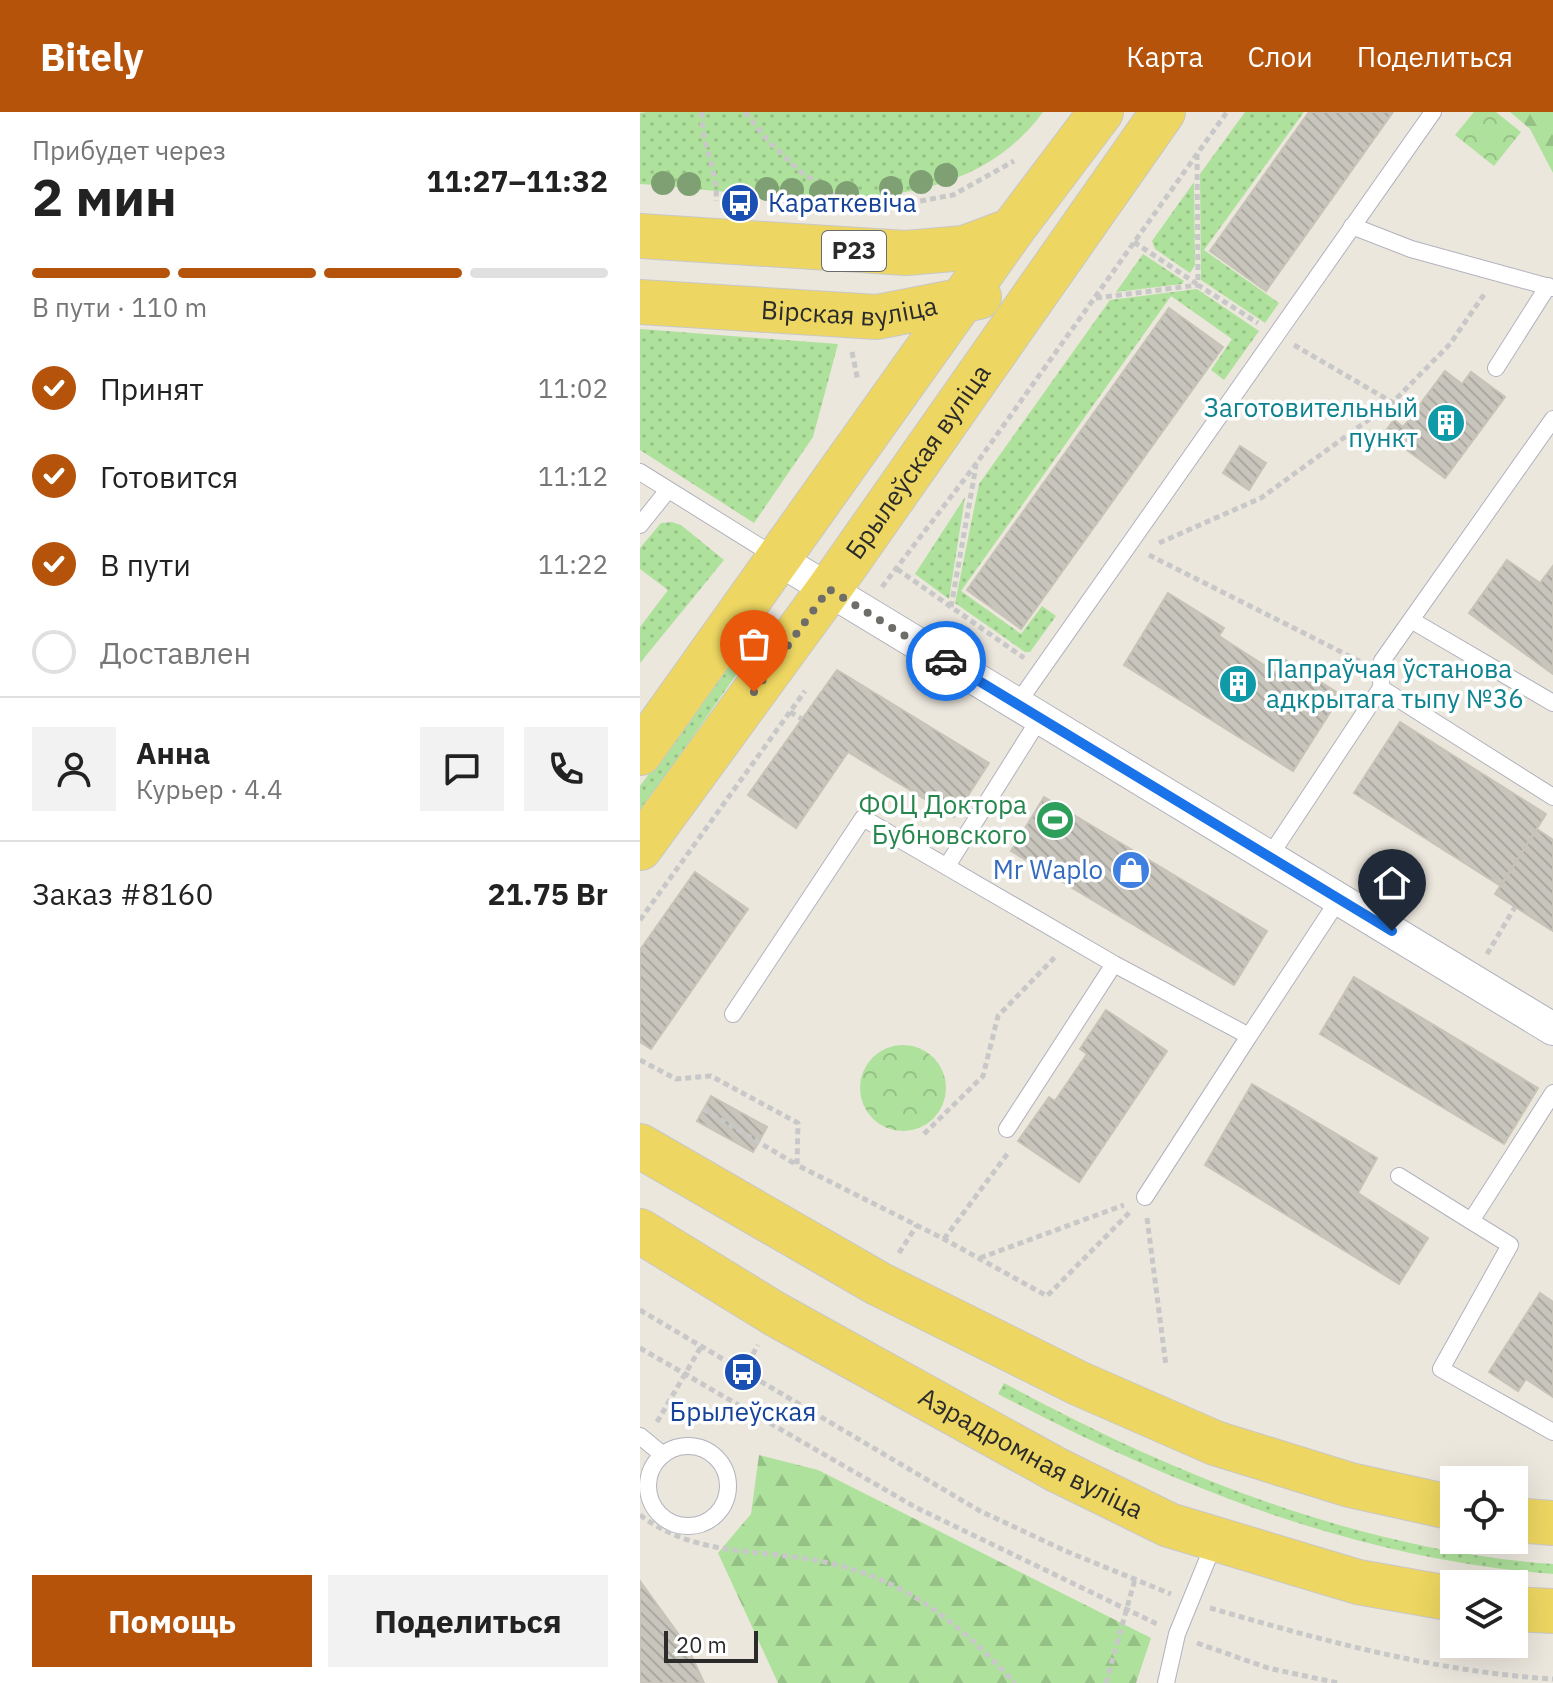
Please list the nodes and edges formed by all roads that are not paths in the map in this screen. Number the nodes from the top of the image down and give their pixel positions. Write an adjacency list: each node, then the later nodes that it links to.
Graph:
1 (1101, 112): 5 (main road, Брылеўская вуліца)
2 (1163, 112): 8 (main road, Брылеўская вуліца)
3 (1433, 112): 4 (lane)
4 (1352, 226): 9 (lane); 25 (lane)
5 (1012, 230): 7 (main road, Вірская вуліца / Р23); 10 (main road, Брылеўская вуліца)
6 (640, 236): 7 (main road, Вірская вуліца / Р23)
7 (906, 253): 10 (main road)
8 (1052, 268): 10 (main road, Вірская вуліца); 15 (main road, Брылеўская вуліца)
9 (1551, 287): 13 (lane)
10 (963, 301): 12 (main road, Вірская вуліца); 14 (main road, Брылеўская вуліца); 15 (main road)
11 (640, 302): 12 (main road, Вірская вуліца)
12 (877, 317): 14 (main road)
13 (1496, 368)
14 (905, 385): 20 (main road, Брылеўская вуліца)
15 (953, 410): 21 (main road, Брылеўская вуліца)
16 (1553, 419): 22 (lane)
17 (640, 472): 18 (lane)
18 (668, 490): 19 (lane); 20 (lane)
19 (640, 525)
20 (778, 559): 21 (street); 26 (main road, Брылеўская вуліца)
21 (845, 600): 25 (street); 28 (main road, Брылеўская вуліца)
22 (1411, 620): 23 (lane); 24 (lane)
23 (1381, 680): 27 (lane); 29 (lane)
24 (1553, 703)
25 (1028, 711): 29 (street); 30 (lane)
26 (640, 753)
27 (1553, 797)
28 (640, 848)
29 (1269, 857): 31 (street)
30 (947, 866): 32 (lane); 33 (lane)
31 (1339, 899): 34 (street); 35 (lane)
32 (1114, 964): 35 (lane); 37 (lane)
33 (733, 1014)
34 (1553, 1029)
35 (1249, 1036): 40 (lane)
36 (1553, 1093): 41 (lane)
37 (1007, 1129)
38 (640, 1146): 46 (main road)
39 (1399, 1176): 41 (lane)
40 (1145, 1197)
41 (1471, 1221): 43 (lane)
42 (640, 1231): 49 (main road, Аэрадромная вуліца)
43 (1553, 1432)
44 (643, 1438): 45 (lane)
45 (663, 1455): 45 (lane)
46 (1440, 1505)
47 (1528, 1521): 48 (main road)
48 (1553, 1523)
49 (1215, 1540): 50 (main road, Аэрадромная вуліца); 53 (lane)
50 (1440, 1597)
51 (1528, 1610): 52 (main road)
52 (1553, 1611)
53 (1166, 1683)

